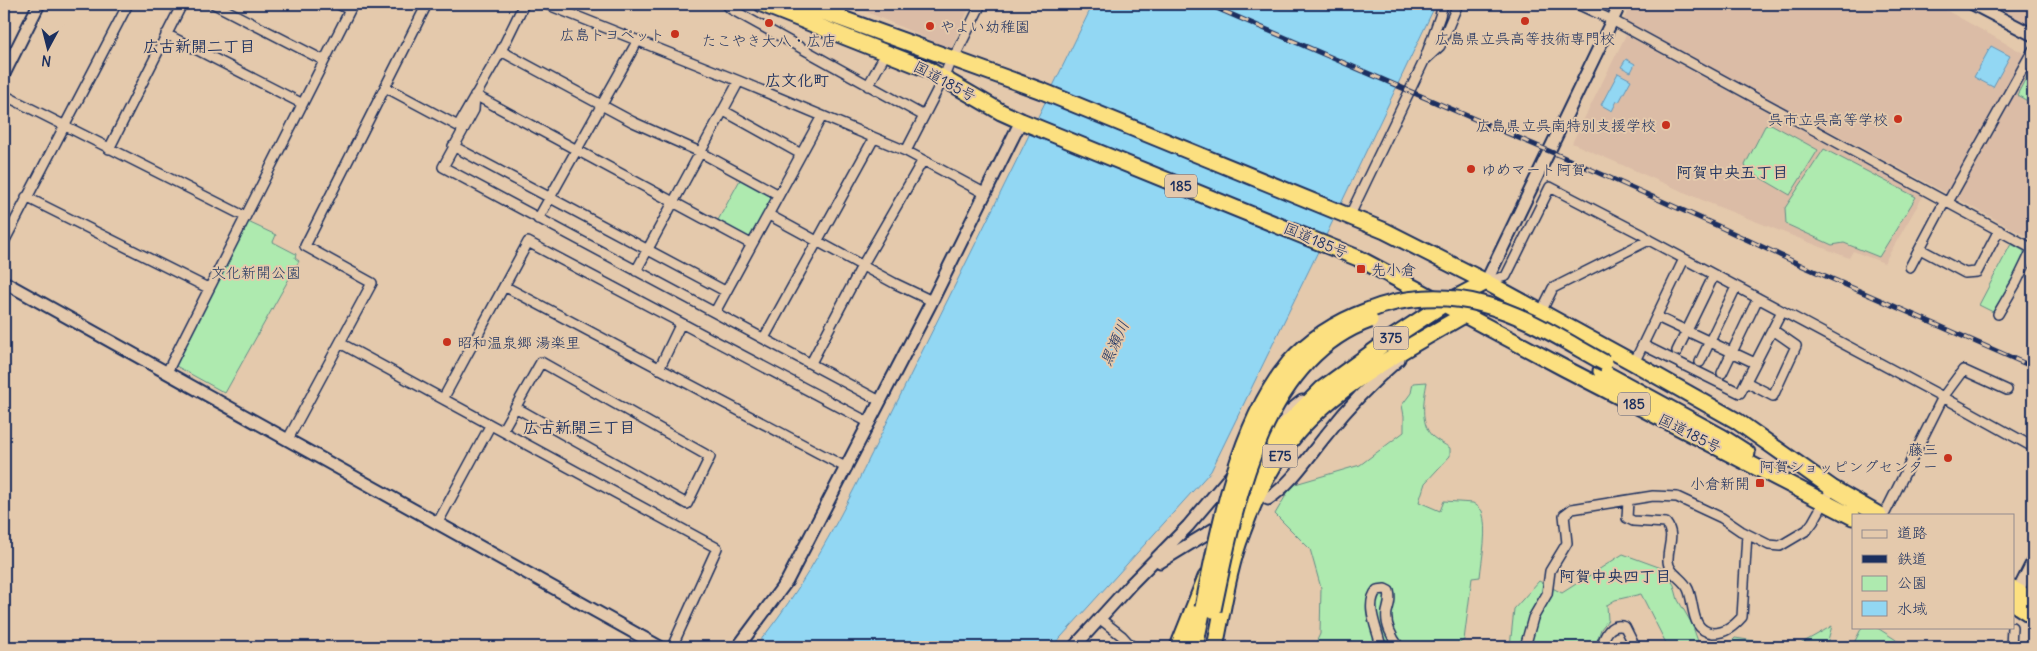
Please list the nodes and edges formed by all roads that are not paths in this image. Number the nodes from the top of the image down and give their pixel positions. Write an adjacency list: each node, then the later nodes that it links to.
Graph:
1 (39, 4): 31 (street)
2 (128, 4): 44 (street)
3 (182, 4): 22 (street)
4 (214, 4): 29 (street)
5 (338, 4): 19 (street)
6 (427, 4): 35 (street)
7 (524, 4): 26 (street)
8 (546, 4): 24 (street)
9 (726, 4): 34 (street)
10 (762, 4): 27 (highway, 国道185号 / 185)
11 (801, 4): 20 (highway, 国道185号 / 185)
12 (844, 4): 20 (street)
13 (980, 4): 28 (street)
14 (1443, 4): 30 (street)
15 (1458, 4): 30 (street)
16 (1578, 4): 21 (street)
17 (1620, 4): 21 (street)
18 (1972, 4): 23 (street)
19 (351, 7): 29 (street)
20 (837, 18): 28 (highway, 国道185号 / 185)
21 (1612, 20): 58 (street); 77 (street)
22 (166, 34): 38 (street); 47 (street)
23 (2033, 35)
24 (638, 40): 33 (street); 39 (street)
25 (2033, 50): 58 (street)
26 (501, 52): 37 (street); 39 (street)
27 (886, 53): 32 (highway, 国道185号 / 185); 34 (street)
28 (951, 59): 32 (street); 59 (highway, 国道185号 / 185)
29 (323, 60): 38 (street)
30 (1424, 61): 59 (street)
31 (4, 74)
32 (944, 77): 42 (street); 43 (highway, 国道185号 / 185)
33 (739, 80): 40 (street); 41 (street)
34 (868, 86): 42 (street)
35 (385, 87): 37 (street); 97 (street)
36 (4, 95): 44 (street)
37 (475, 95): 46 (street); 48 (street)
38 (301, 103): 61 (street)
39 (601, 105): 48 (street); 50 (street)
40 (724, 111): 50 (street); 51 (street)
41 (822, 116): 45 (street); 51 (street)
42 (924, 116): 49 (street)
43 (1024, 122): 53 (street); 84 (highway, 国道185号 / 185)
44 (63, 126): 47 (street); 55 (street)
45 (874, 138): 49 (street); 65 (street)
46 (453, 146): 56 (street); 62 (street)
47 (109, 148): 61 (street)
48 (576, 149): 56 (street); 57 (street)
49 (906, 151): 52 (street)
50 (700, 152): 54 (street); 57 (street)
51 (801, 154): 54 (street)
52 (923, 160): 53 (street); 72 (street)
53 (986, 194): 83 (street)
54 (779, 195): 60 (street)
55 (26, 197): 66 (street); 80 (street)
56 (549, 197): 62 (street); 70 (street)
57 (674, 201): 67 (street); 70 (street)
58 (1947, 202): 63 (street); 69 (street)
59 (1346, 214): 77 (highway, 国道185号 / 185)
60 (769, 215): 65 (street); 67 (street)
61 (244, 216): 80 (street)
62 (538, 218): 74 (street)
63 (1999, 230): 68 (street); 69 (street)
64 (1649, 240): 71 (street); 77 (street); 87 (street)
65 (817, 241): 72 (street); 95 (street)
66 (4, 242)
67 (751, 244): 81 (street)
68 (2033, 248): 88 (street)
69 (1920, 249): 73 (street)
70 (647, 250): 74 (street); 81 (street)
71 (1684, 259): 75 (street); 90 (street)
72 (862, 266): 83 (street); 103 (street)
73 (1910, 267)
74 (636, 271): 86 (street)
75 (1714, 275): 79 (street); 93 (street)
76 (4, 282): 106 (street)
77 (1486, 282): 84 (highway, 375); 87 (highway, 国道185号 / 185); 89 (highway)
78 (504, 286): 91 (street); 105 (street); 112 (street)
79 (1736, 287): 82 (street); 96 (street)
80 (208, 288): 106 (street)
81 (725, 292): 86 (street)
82 (1758, 298): 85 (street); 100 (street)
83 (932, 301): 113 (street)
84 (1444, 304): 89 (highway, 国道185号 / 185); 108 (highway, 375)
85 (1782, 311): 94 (street); 111 (street)
86 (714, 312): 95 (street)
87 (1541, 312): 101 (highway, 国道185号 / 185)
88 (1998, 314)
89 (1464, 315): 92 (highway); 121 (highway, 国道185号 / 185)
90 (1657, 317): 93 (street); 98 (street)
91 (681, 323): 105 (street); 115 (street)
92 (1438, 330): 122 (street); 146 (highway, E75)
93 (1687, 330): 96 (street); 99 (street)
94 (1773, 330): 104 (street); 109 (street)
95 (764, 338): 103 (street)
96 (1710, 342): 100 (street); 102 (street)
97 (340, 343): 112 (street); 118 (street)
98 (1643, 345): 101 (street); 109 (street)
99 (1677, 350)
100 (1732, 352): 104 (street); 107 (street)
101 (1634, 362): 121 (highway, 国道185号 / 185)
102 (1700, 362)
103 (811, 363): 113 (street)
104 (1755, 363): 109 (street)
105 (658, 369): 120 (street)
106 (167, 372): 118 (street)
107 (1722, 373)
108 (1340, 374): 131 (street); 143 (highway, E75)
109 (1746, 382)
110 (2007, 390): 111 (street)
111 (1943, 397): 119 (street); 125 (street)
112 (443, 399): 116 (street)
113 (880, 401): 115 (street)
114 (514, 407): 114 (street); 117 (street)
115 (870, 422): 120 (street)
116 (490, 426): 117 (street); 127 (street)
117 (502, 431): 139 (street)
118 (288, 439): 127 (street)
119 (2033, 447)
120 (847, 468): 140 (street)
121 (1828, 494): 124 (highway, 国道185号 / 185); 126 (highway, 国道185号 / 185); 129 (street); 134 (highway, bridge)
122 (1268, 499)
123 (1628, 501): 129 (street); 129 (street); 149 (street)
124 (1877, 514)
125 (1884, 514)
126 (1852, 516)
127 (437, 524): 138 (street)
128 (1214, 529): 131 (street)
129 (1747, 534)
130 (2033, 561): 132 (street)
131 (1132, 583): 136 (street)
132 (2014, 596): 133 (highway); 135 (highway)
133 (2033, 600)
134 (1208, 608): 144 (highway); 145 (highway)
135 (2033, 616)
136 (1100, 618): 141 (street); 142 (street)
137 (2012, 628): 152 (street)
138 (660, 647)
139 (672, 647)
140 (738, 647)
141 (1074, 647)
142 (1132, 647)
143 (1178, 647)
144 (1195, 647)
145 (1206, 647)
146 (1215, 647)
147 (1381, 647): 148 (street)
148 (1400, 647)
149 (1525, 647)
150 (1601, 647): 151 (street)
151 (1636, 647)
152 (2011, 647)

